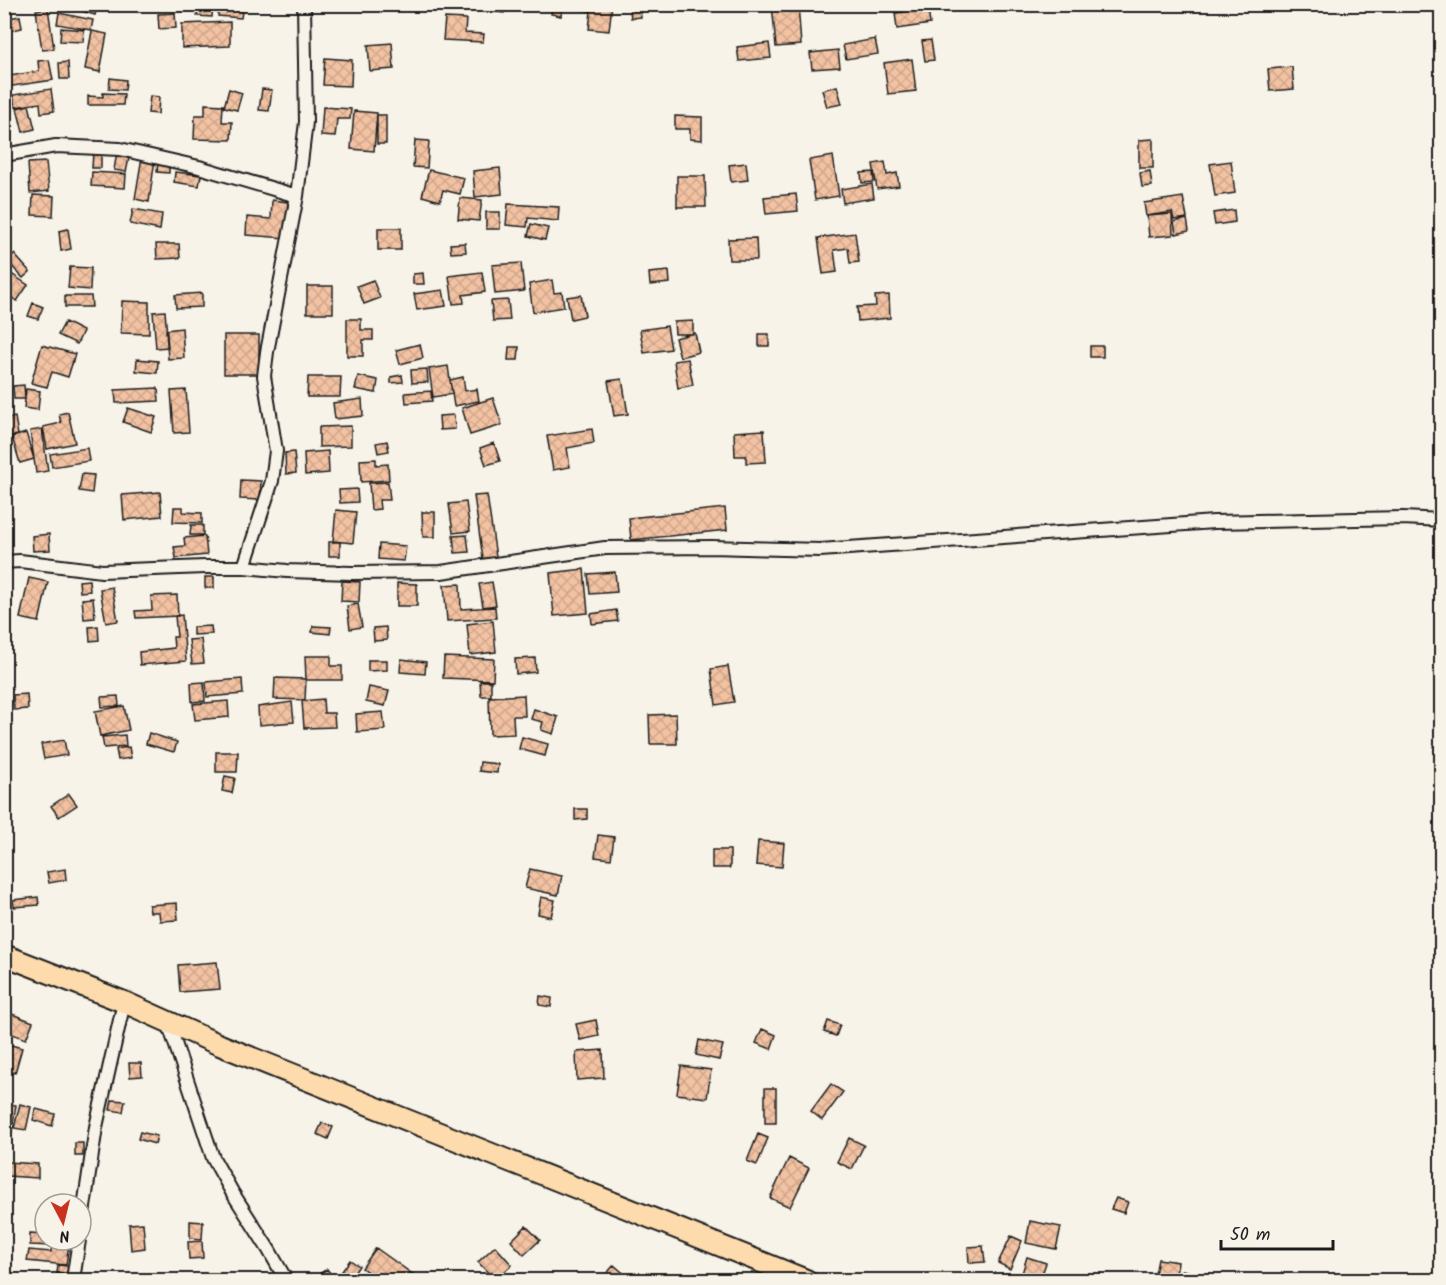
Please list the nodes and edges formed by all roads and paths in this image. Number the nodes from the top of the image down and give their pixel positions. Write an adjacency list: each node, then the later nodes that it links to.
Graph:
1 (303, 4): 3 (street)
2 (4, 155): 3 (street)
3 (297, 196): 6 (street)
4 (1442, 520): 6 (street)
5 (4, 562): 6 (street)
6 (244, 567)
7 (4, 955): 8 (main road)
8 (124, 1002): 9 (main road); 10 (street)
9 (168, 1022): 13 (street); 14 (main road)
10 (86, 1192)
11 (77, 1252): 12 (street)
12 (73, 1281)
13 (286, 1281)
14 (806, 1281)

